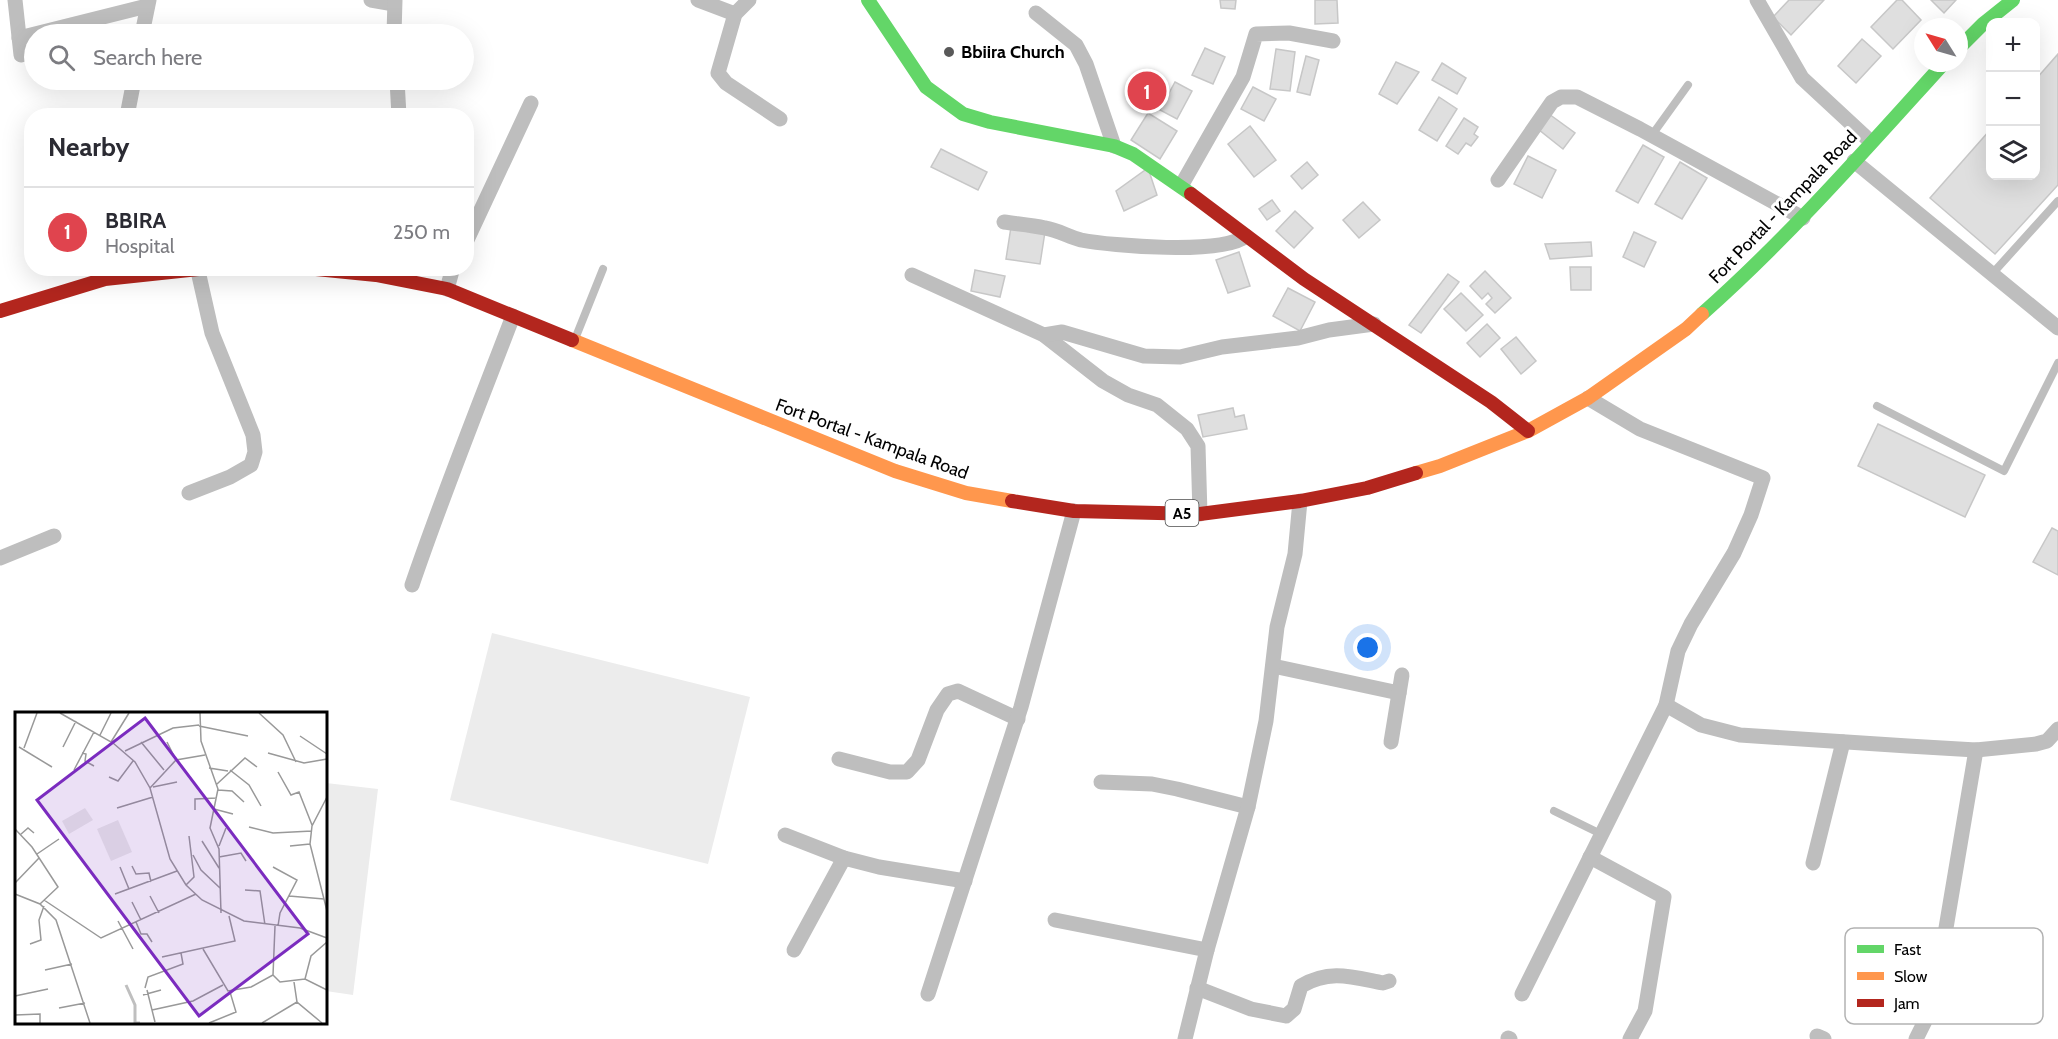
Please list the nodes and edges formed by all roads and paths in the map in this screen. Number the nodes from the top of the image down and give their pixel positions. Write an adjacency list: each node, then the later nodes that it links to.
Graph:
1 (15, 0): 16 (street)
2 (371, 0): 8 (street)
3 (698, 0): 11 (street)
4 (749, 0): 11 (street)
5 (868, 0): 30 (main road)
6 (1757, 0): 29 (street)
7 (2013, 0): 17 (main road)
8 (394, 2): 14 (street)
9 (148, 3): 12 (street); 13 (street)
10 (1036, 13): 30 (street)
11 (735, 14): 27 (street)
12 (71, 24)
13 (144, 24)
14 (394, 24)
15 (24, 37): 16 (street)
16 (19, 38): 19 (street)
17 (1968, 39)
18 (1333, 41): 33 (street)
19 (21, 55)
20 (1936, 72): 29 (main road, Fort Portal - Kampala Road / A5)
21 (1688, 85): 28 (lane)
22 (132, 90): 25 (street)
23 (398, 90): 26 (street)
24 (531, 103): 37 (street)
25 (129, 108)
26 (399, 108)
27 (780, 119)
28 (1652, 135): 32 (street); 35 (street)
29 (1871, 142): 31 (main road, Fort Portal - Kampala Road / A5)
30 (1114, 146): 33 (main road)
31 (1854, 161): 35 (main road, Fort Portal - Kampala Road / A5); 40 (street)
32 (1498, 180)
33 (1181, 186): 38 (main road)
34 (2058, 201): 40 (lane)
35 (1803, 218): 54 (main road, Fort Portal - Kampala Road / A5)
36 (1004, 222): 38 (street)
37 (474, 225)
38 (1246, 236): 49 (main road)
39 (603, 269): 52 (lane)
40 (1992, 274): 50 (street)
41 (912, 275): 51 (street)
42 (99, 276): 47 (main road)
43 (204, 276): 57 (street)
44 (381, 276): 46 (main road, Fort Portal - Kampala Road / A5)
45 (450, 276): 46 (street)
46 (447, 289): 48 (main road, Fort Portal - Kampala Road / A5)
47 (0, 311)
48 (513, 316): 52 (main road, Fort Portal - Kampala Road / A5); 63 (street)
49 (1374, 324): 51 (street); 56 (main road)
50 (2058, 328)
51 (1044, 335): 60 (street)
52 (575, 340): 59 (main road, Fort Portal - Kampala Road / A5)
53 (2058, 363): 55 (lane)
54 (1588, 398): 56 (main road, Fort Portal - Kampala Road / A5); 67 (street)
55 (1877, 406)
56 (1528, 431): 58 (main road, Fort Portal - Kampala Road / A5)
57 (189, 493)
58 (1300, 501): 60 (main road, Fort Portal - Kampala Road / A5); 64 (street)
59 (1074, 511): 60 (main road, Fort Portal - Kampala Road / A5); 68 (street)
60 (1200, 514)
61 (54, 536): 62 (street)
62 (0, 558)
63 (412, 585)
64 (1273, 666): 66 (street); 76 (street)
65 (1402, 675): 66 (street)
66 (1399, 693): 70 (street)
67 (1666, 705): 71 (street); 78 (street)
68 (1018, 719): 74 (street); 83 (street)
69 (2058, 729): 72 (street)
70 (1390, 742)
71 (1843, 742): 73 (street); 82 (street)
72 (2052, 745): 73 (street)
73 (1976, 750): 85 (street)
74 (839, 759)
75 (1101, 782): 76 (street)
76 (1248, 807): 86 (street)
77 (1554, 812): 78 (lane)
78 (1601, 834): 80 (street)
79 (785, 835): 81 (street)
80 (1590, 856): 91 (street); 94 (street)
81 (844, 858): 83 (street); 87 (street)
82 (1813, 863)
83 (965, 881): 90 (street)
84 (1055, 920): 86 (street)
85 (1946, 928)
86 (1207, 950): 89 (street)
87 (794, 951)
88 (1389, 981): 89 (street)
89 (1197, 988): 93 (street)
90 (928, 994)
91 (1522, 994)
92 (1924, 1024): 95 (street)
93 (1185, 1039)
94 (1630, 1039)
95 (1916, 1039)

